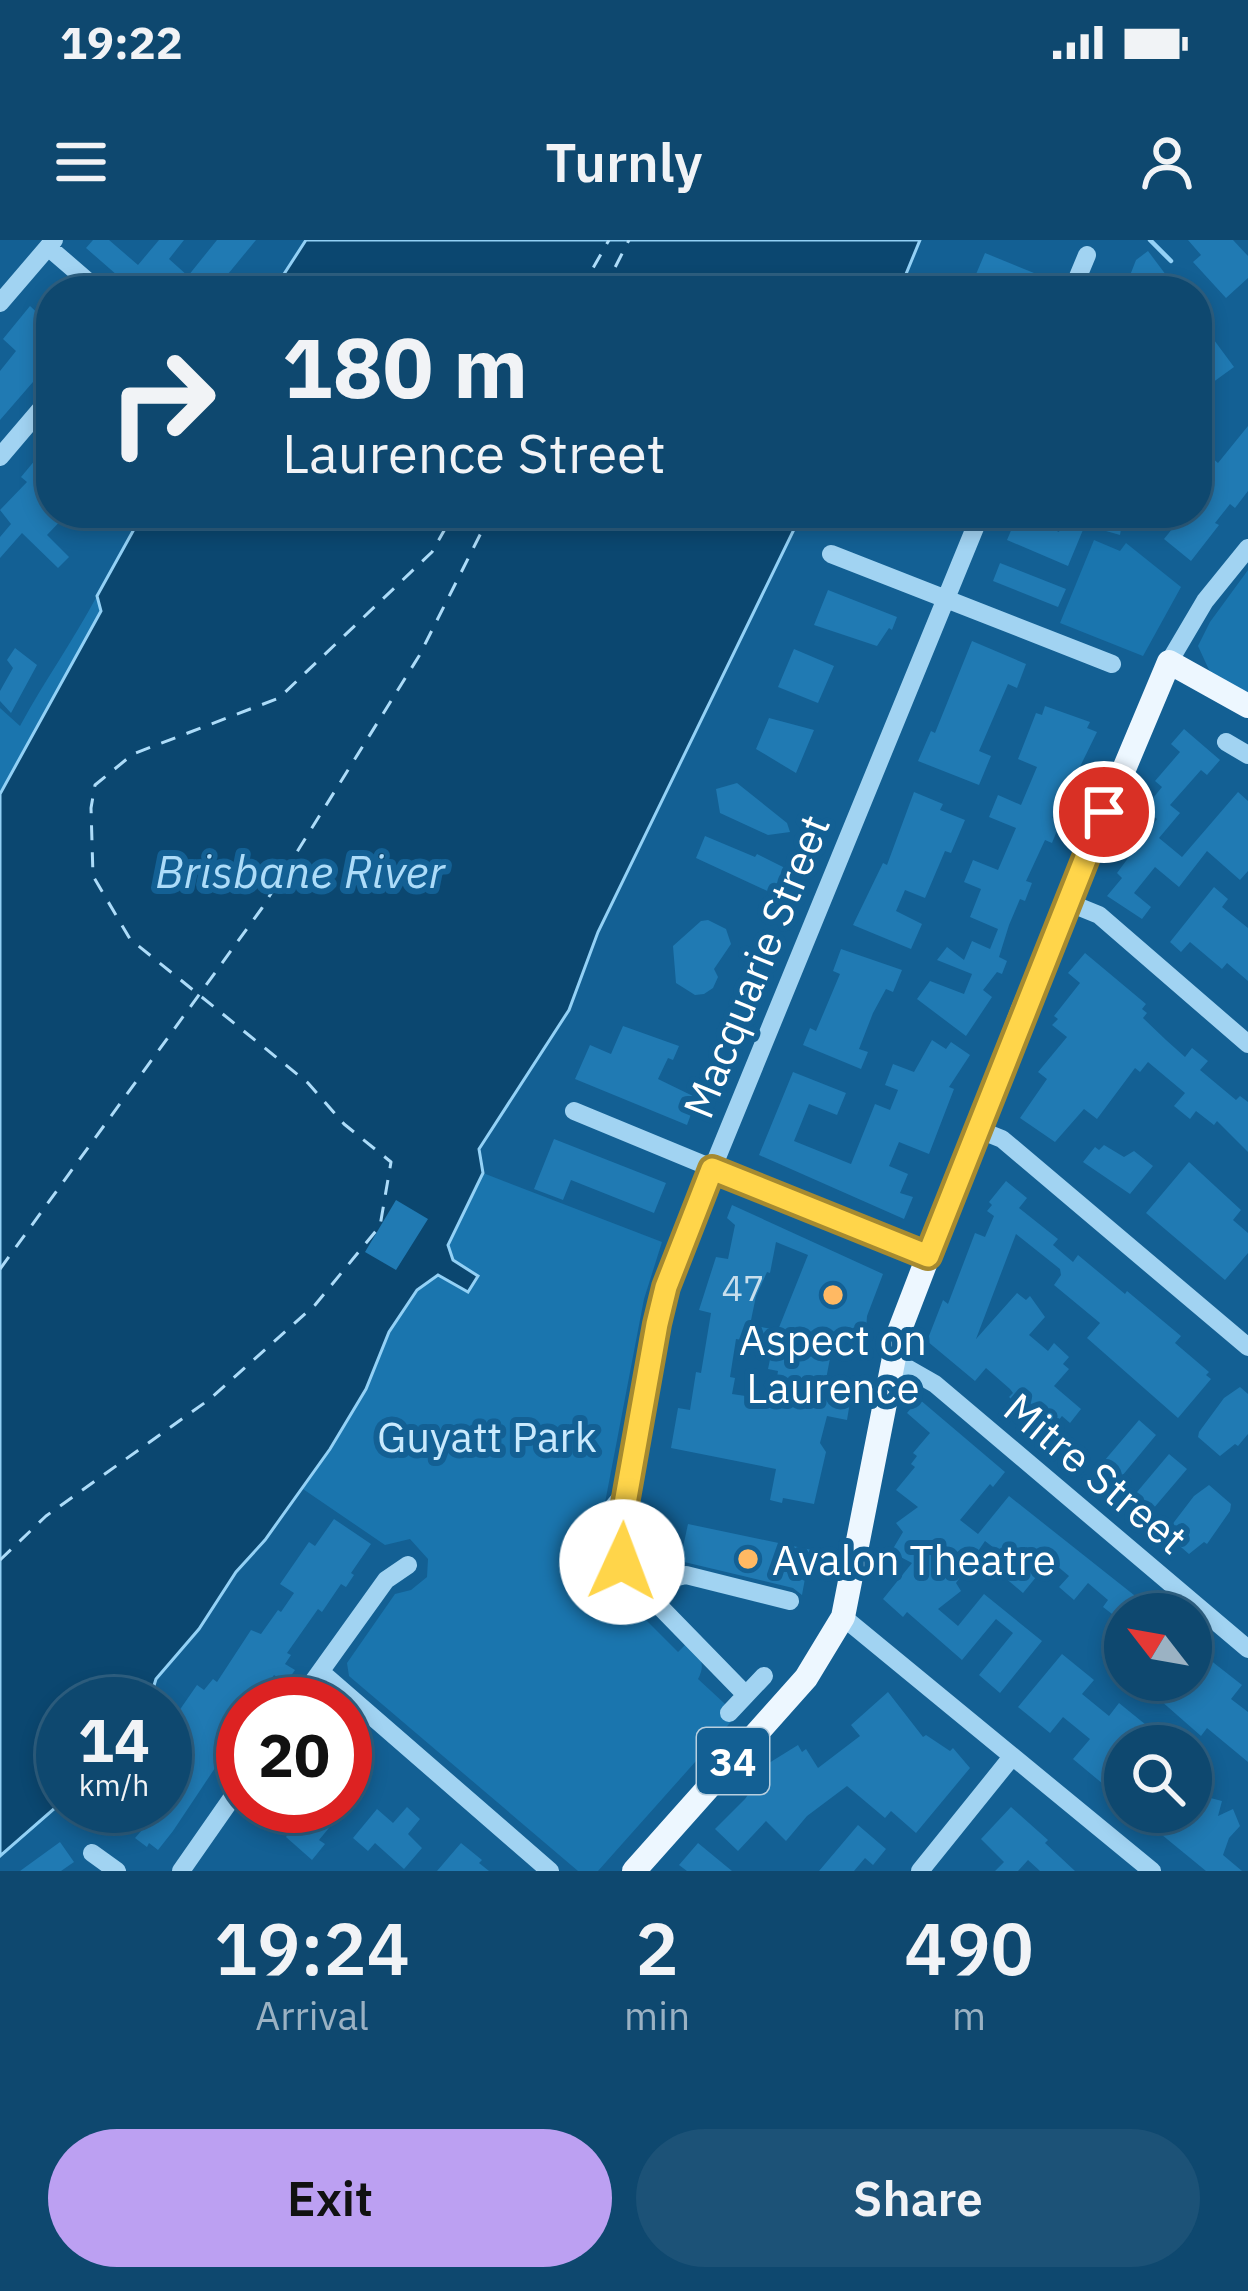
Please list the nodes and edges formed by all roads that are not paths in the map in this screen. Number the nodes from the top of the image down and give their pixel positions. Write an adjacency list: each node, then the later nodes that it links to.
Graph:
1 (51, 244): 3 (street); 5 (street)
2 (1088, 254): 4 (street)
3 (84, 276)
4 (1078, 276)
5 (0, 304)
6 (36, 415): 7 (street)
7 (0, 457)
8 (975, 528): 11 (street, Macquarie Street)
9 (1248, 548): 12 (street)
10 (831, 554): 11 (street)
11 (945, 599): 13 (street); 21 (street, Macquarie Street)
12 (1169, 662): 14 (main road); 17 (main road, 34)
13 (1112, 664)
14 (1248, 706)
15 (1226, 742): 16 (street)
16 (1248, 755)
17 (1067, 902): 18 (street); 20 (main road, 34)
18 (1248, 1043)
19 (574, 1111): 21 (street)
20 (977, 1129): 22 (main road, 34); 23 (street)
21 (712, 1169): 22 (street); 25 (street, Macquarie Street)
22 (928, 1256): 24 (main road, 34)
23 (1248, 1347)
24 (893, 1360): 30 (main road, 34); 31 (street, Mitre Street)
25 (627, 1490): 26 (street, Macquarie Street); 26 (street)
26 (621, 1557): 28 (street)
27 (408, 1565): 32 (street)
28 (650, 1597): 29 (street); 35 (street)
29 (790, 1601)
30 (843, 1617): 37 (street); 43 (main road, 34)
31 (1248, 1649)
32 (321, 1672): 34 (street); 42 (street)
33 (764, 1676): 35 (street)
34 (317, 1677)
35 (746, 1695): 36 (street)
36 (729, 1713)
37 (1011, 1758): 44 (street); 45 (street)
38 (216, 1821): 41 (street)
39 (92, 1853): 40 (street)
40 (117, 1871)
41 (182, 1871)
42 (550, 1871)
43 (634, 1871)
44 (920, 1871)
45 (1152, 1871)

